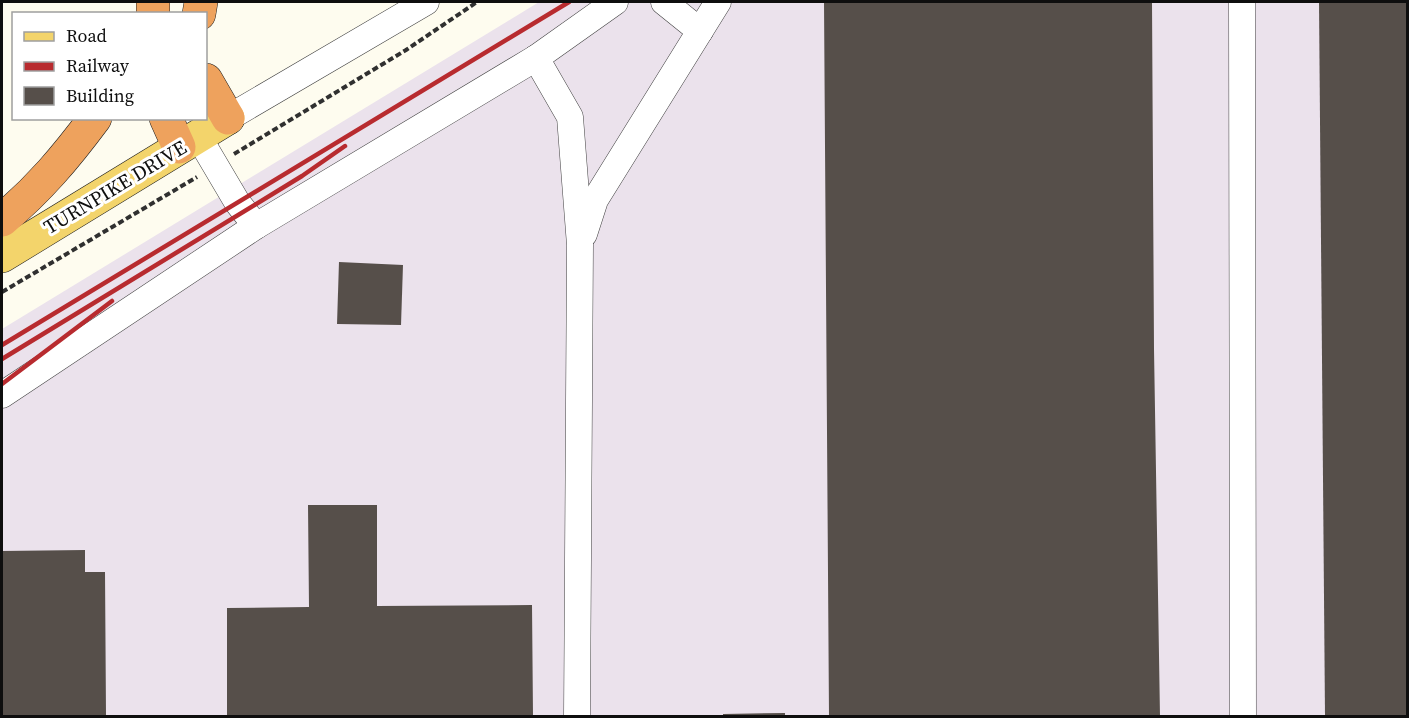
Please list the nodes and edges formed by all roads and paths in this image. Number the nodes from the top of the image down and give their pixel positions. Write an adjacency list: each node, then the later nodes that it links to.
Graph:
1 (426, 2): 10 (street)
2 (477, 2): 13 (path)
3 (615, 2): 8 (street)
4 (664, 2): 7 (street)
5 (718, 2): 7 (street)
6 (1242, 2): 22 (street)
7 (700, 31): 17 (street)
8 (536, 58): 16 (street); 17 (street)
9 (207, 82): 10 (highway)
10 (228, 118): 12 (main road, TURNPIKE DRIVE)
11 (94, 120): 15 (highway)
12 (181, 134): 16 (street); 18 (main road, TURNPIKE DRIVE)
13 (248, 146)
14 (171, 192): 19 (path)
15 (2, 219)
16 (256, 226): 20 (street)
17 (580, 245): 21 (street)
18 (2, 256)
19 (2, 292)
20 (2, 395)
21 (577, 717)
22 (1243, 717)

